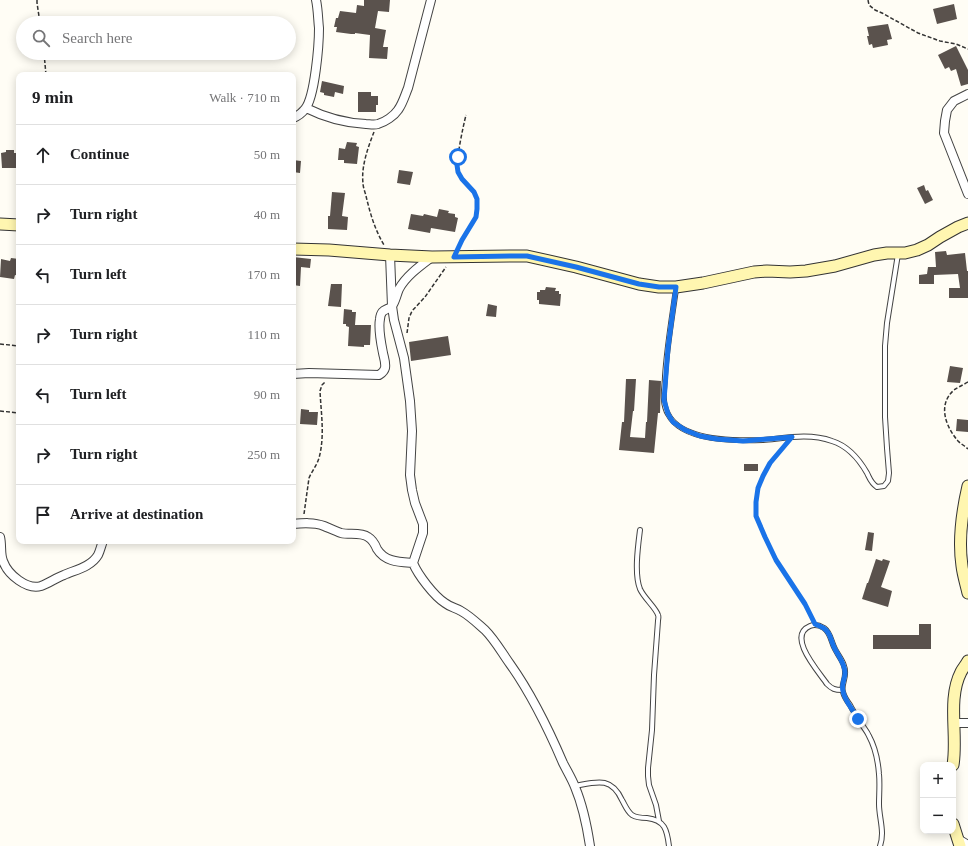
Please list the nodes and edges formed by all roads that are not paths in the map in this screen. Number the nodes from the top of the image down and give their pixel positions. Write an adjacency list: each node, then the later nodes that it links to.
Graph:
1 (316, 0): 4 (street)
2 (431, 0): 4 (street)
3 (968, 94): 6 (street)
4 (306, 108): 5 (street)
5 (296, 116)
6 (968, 194)
7 (968, 223): 11 (street)
8 (0, 224): 9 (street)
9 (16, 225)
10 (296, 248): 12 (street)
11 (898, 253): 14 (street); 14 (lane)
12 (390, 255): 13 (street); 15 (street)
13 (432, 257): 14 (street); 15 (street)
14 (676, 287)
15 (392, 306): 16 (street); 22 (street)
16 (296, 374)
17 (968, 486): 23 (street)
18 (296, 524): 22 (street)
19 (640, 530): 30 (lane)
20 (0, 537): 21 (street)
21 (102, 544)
22 (413, 563): 29 (street)
23 (968, 593)
24 (968, 662): 26 (street)
25 (842, 690): 25 (lane); 35 (lane)
26 (954, 723): 27 (street); 28 (street)
27 (968, 723)
28 (953, 762)
29 (575, 786): 30 (lane); 33 (street)
30 (659, 821): 34 (lane)
31 (959, 842): 32 (street)
32 (968, 845)
33 (590, 846)
34 (669, 846)
35 (880, 846)

